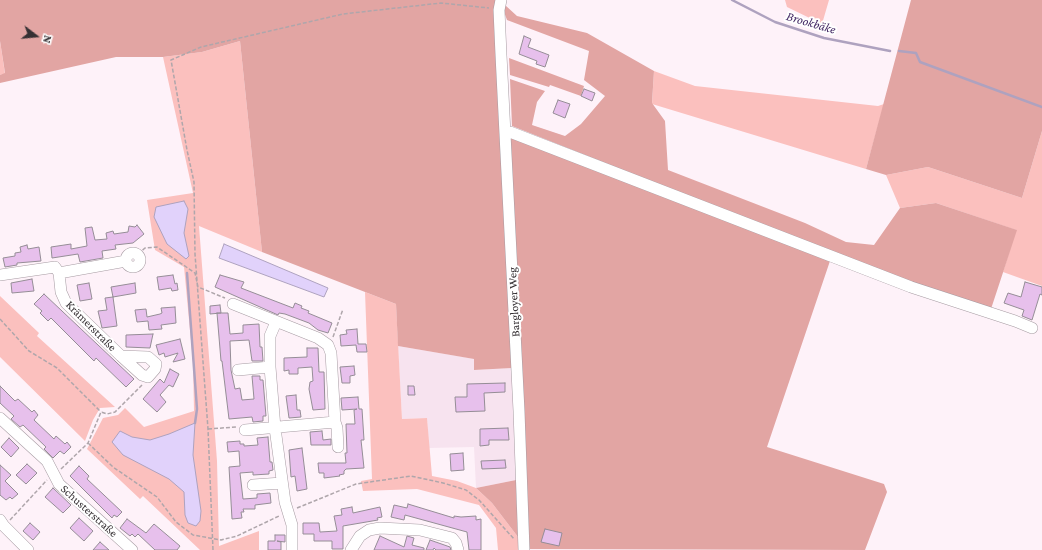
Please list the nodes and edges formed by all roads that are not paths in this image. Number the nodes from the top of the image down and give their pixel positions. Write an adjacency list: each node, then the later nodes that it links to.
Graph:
1 (500, 5): 2 (street, Bargloyer Weg)
2 (505, 132): 8 (street); 25 (street, Bargloyer Weg)
3 (138, 254): 4 (street)
4 (60, 273): 5 (street); 9 (street, Krämerstraße)
5 (0, 275)
6 (233, 304): 7 (street)
7 (276, 322): 10 (street); 13 (street)
8 (1032, 328)
9 (121, 356): 9 (street, Krämerstraße)
10 (270, 367): 11 (street); 14 (street)
11 (238, 370)
12 (0, 418): 21 (street, Schusterstraße)
13 (335, 422): 14 (street); 16 (street)
14 (275, 428): 15 (street); 17 (street)
15 (245, 430)
16 (338, 447)
17 (282, 483): 18 (street); 22 (street)
18 (253, 485)
19 (2, 523): 20 (street)
20 (28, 550)
21 (132, 550)
22 (292, 550)
23 (350, 550): 24 (street)
24 (458, 550)
25 (524, 550)

